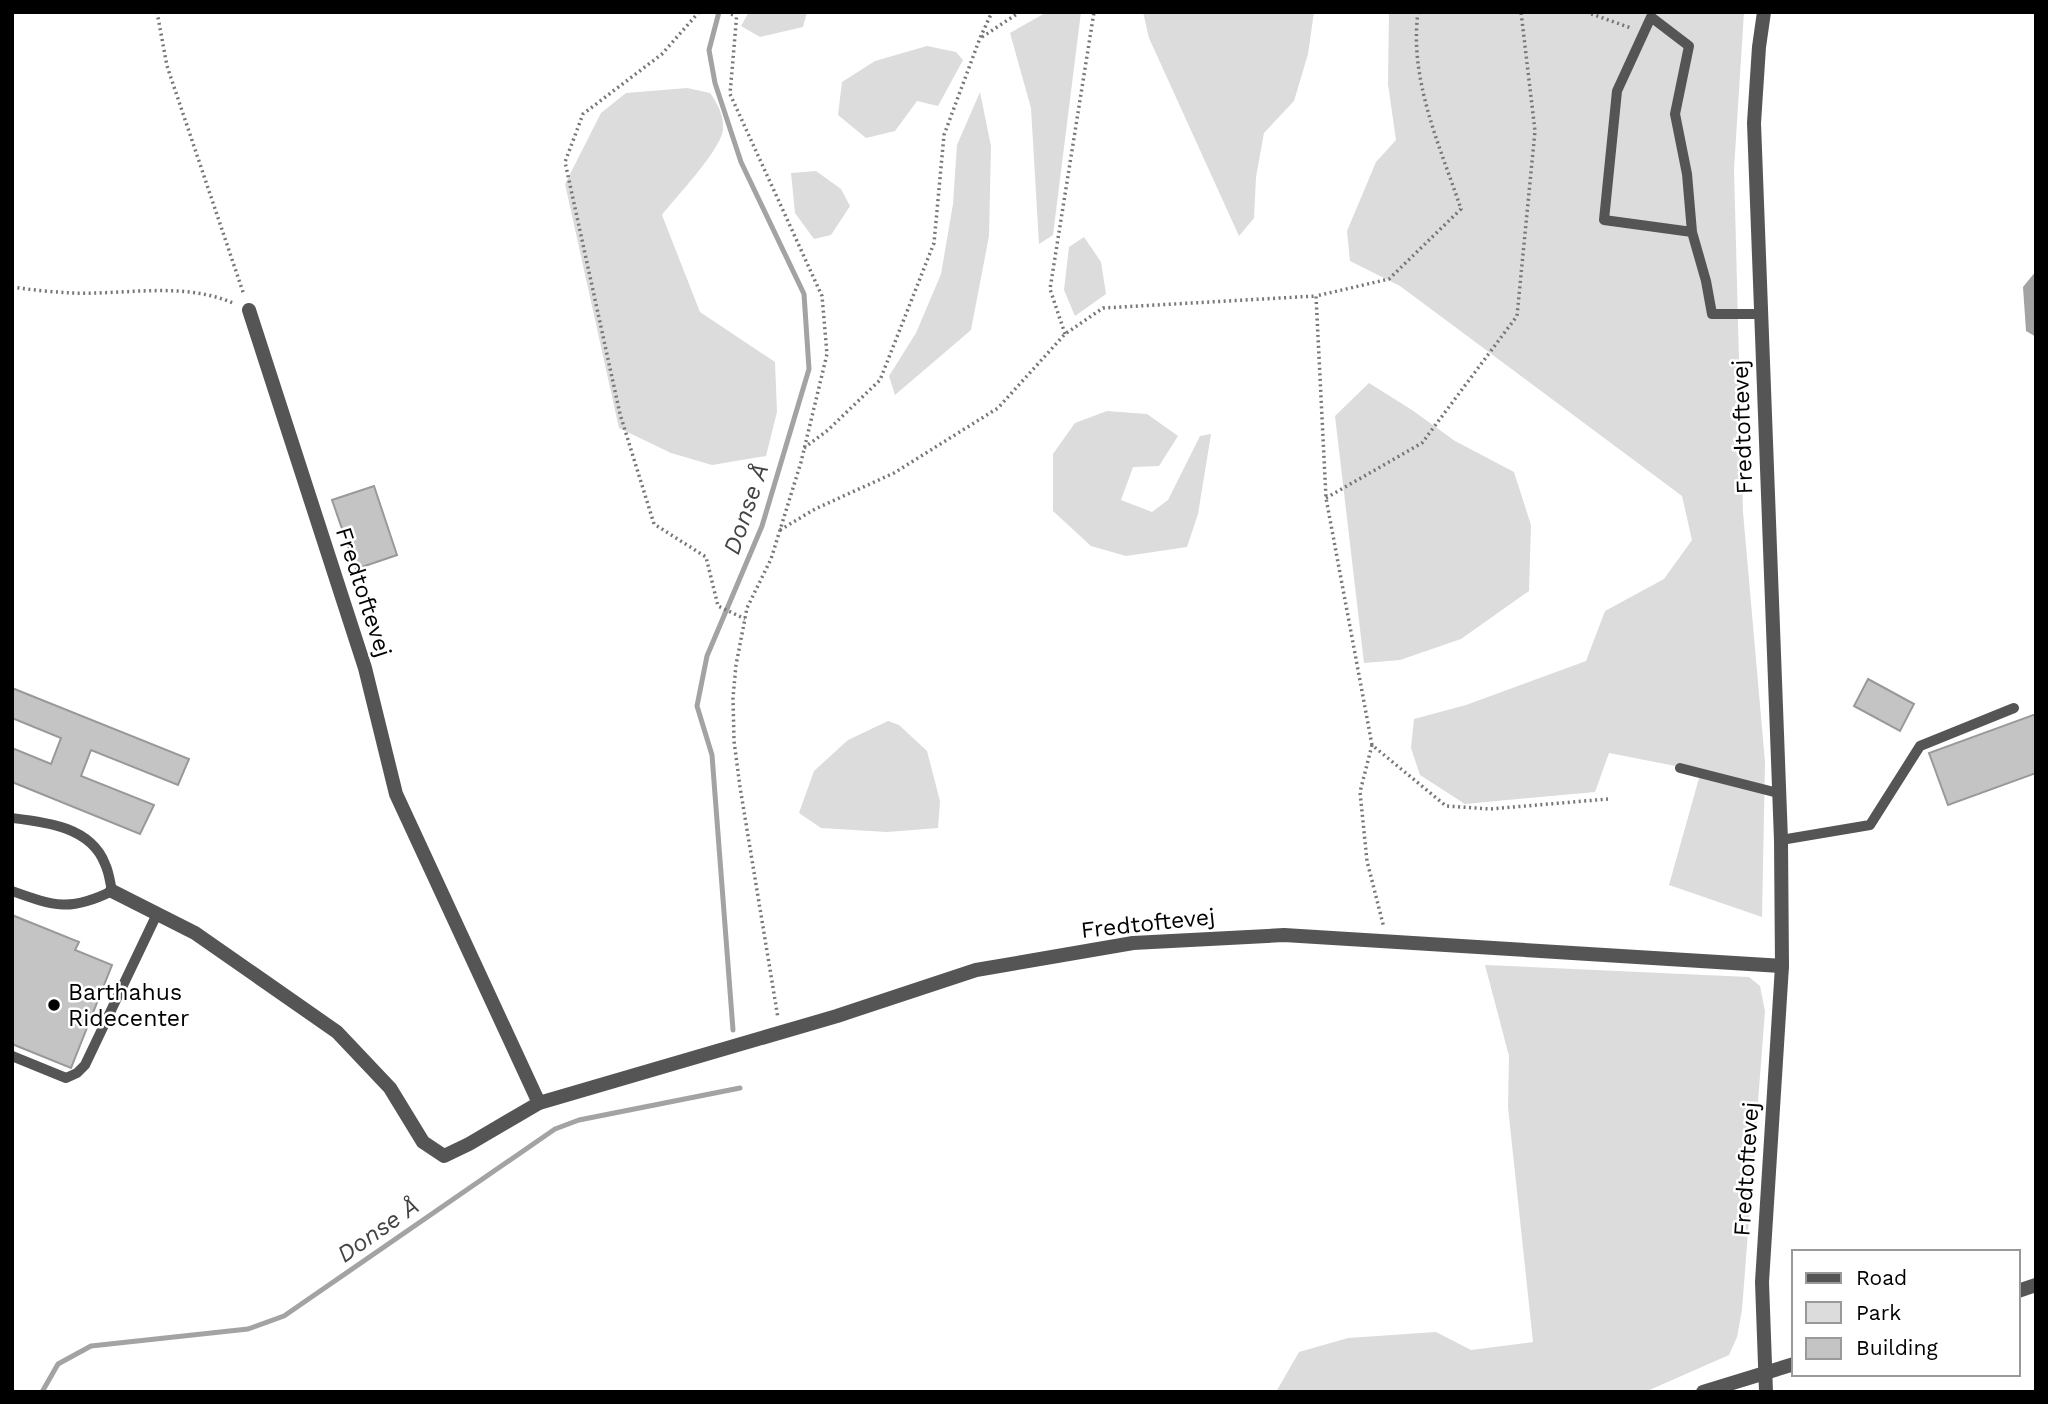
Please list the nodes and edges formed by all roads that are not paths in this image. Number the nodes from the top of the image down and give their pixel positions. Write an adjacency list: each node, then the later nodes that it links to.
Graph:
1 (1764, 12): 4 (street, Fredtoftevej)
2 (1692, 232): 2 (lane); 4 (lane)
3 (249, 310): 15 (street, Fredtoftevej)
4 (1761, 314): 7 (street, Fredtoftevej)
5 (2014, 708): 9 (lane)
6 (1680, 768): 7 (lane)
7 (1777, 793): 9 (street, Fredtoftevej)
8 (12, 818): 11 (lane)
9 (1781, 840): 13 (street, Fredtoftevej)
10 (12, 891): 11 (lane)
11 (111, 891): 12 (street, Fredtoftevej)
12 (158, 914): 14 (lane); 15 (street, Fredtoftevej)
13 (1782, 966): 15 (street, Fredtoftevej); 17 (street, Fredtoftevej)
14 (12, 1056)
15 (539, 1103)
16 (1792, 1365): 17 (street)
17 (1764, 1374): 18 (street); 19 (street); 20 (street, Fredtoftevej)
18 (1703, 1392)
19 (1724, 1392)
20 (1766, 1392)

